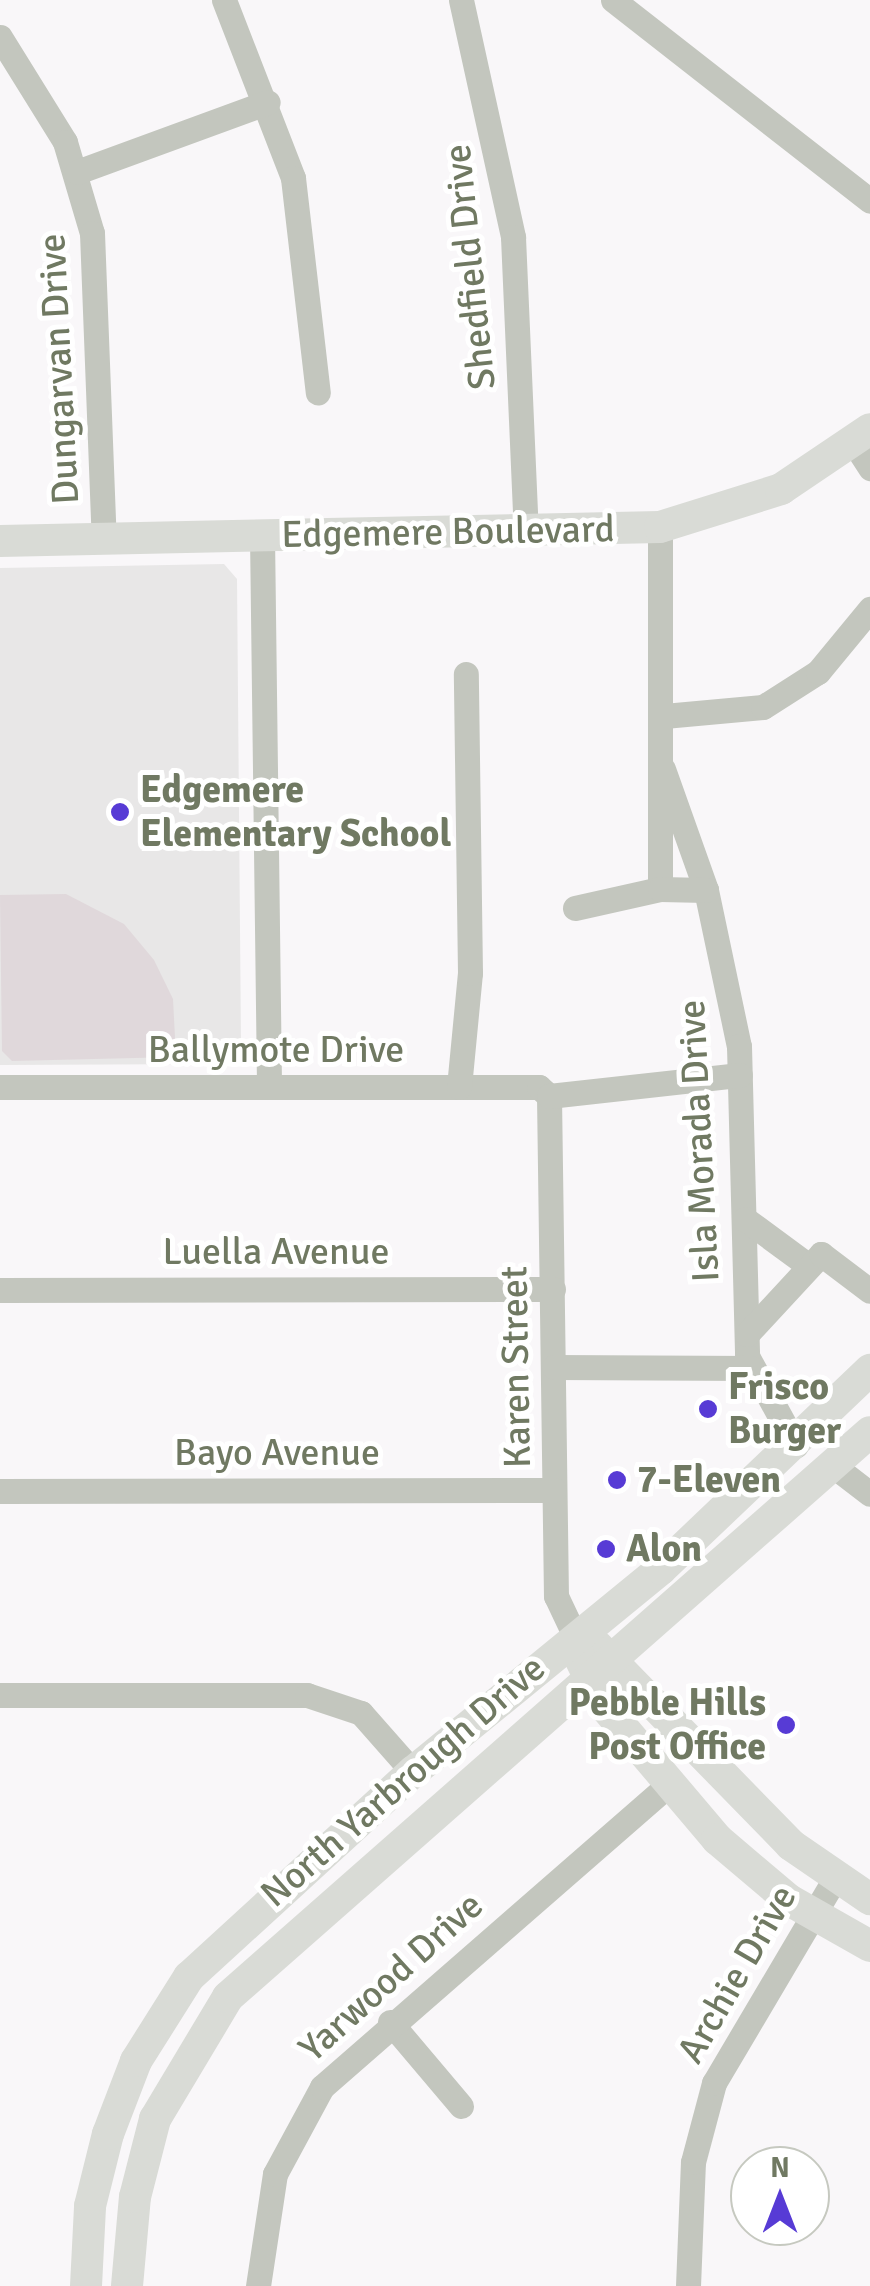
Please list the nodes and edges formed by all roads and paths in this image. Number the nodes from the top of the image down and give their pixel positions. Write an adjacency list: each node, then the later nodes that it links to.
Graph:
1 (224, 0): 5 (street)
2 (461, 0): 11 (street, Shedfield Drive)
3 (614, 0): 7 (street)
4 (0, 37): 6 (street, Dungarvan Drive)
5 (268, 102): 6 (street); 8 (street)
6 (77, 172): 13 (street, Dungarvan Drive)
7 (870, 201)
8 (318, 393)
9 (865, 447): 10 (main road, Edgemere Boulevard)
10 (660, 527): 11 (main road, Edgemere Boulevard); 17 (street, Isla Morada Drive)
11 (526, 530): 12 (main road, Edgemere Boulevard)
12 (262, 536): 13 (main road, Edgemere Boulevard); 23 (street)
13 (104, 539): 14 (main road, Edgemere Boulevard)
14 (0, 541)
15 (870, 610): 17 (street)
16 (466, 674): 25 (street)
17 (664, 716): 18 (street, Isla Morada Drive)
18 (663, 769): 19 (street, Isla Morada Drive); 20 (street, Isla Morada Drive)
19 (660, 889): 20 (street); 21 (street)
20 (706, 890): 22 (street, Isla Morada Drive)
21 (575, 908)
22 (740, 1075): 26 (street, Ballymote Drive); 27 (street, Isla Morada Drive)
23 (269, 1087): 24 (street, Ballymote Drive); 25 (street, Ballymote Drive)
24 (0, 1088)
25 (459, 1088): 26 (street, Ballymote Drive)
26 (548, 1096): 29 (street, Karen Street)
27 (744, 1219): 28 (street); 32 (street, Isla Morada Drive)
28 (809, 1266): 31 (street); 32 (street)
29 (553, 1289): 30 (street, Luella Avenue); 33 (street, Karen Street)
30 (0, 1290)
31 (870, 1291)
32 (746, 1334): 34 (street, Isla Morada Drive)
33 (554, 1367): 34 (street); 39 (street, Karen Street)
34 (751, 1368): 37 (street, Isla Morada Drive)
35 (870, 1370): 37 (main road, North Yarbrough Drive)
36 (870, 1432): 38 (main road, North Yarbrough Drive)
37 (796, 1446): 42 (main road, North Yarbrough Drive)
38 (834, 1467): 41 (street); 43 (main road, North Yarbrough Drive)
39 (554, 1490): 40 (street, Bayo Avenue); 42 (street, Karen Street)
40 (0, 1491)
41 (870, 1494)
42 (574, 1634): 43 (main road); 44 (main road); 46 (main road, North Yarbrough Drive)
43 (615, 1656): 44 (main road, North Yarbrough Drive); 48 (main road)
44 (586, 1680): 47 (main road); 53 (main road, North Yarbrough Drive)
45 (0, 1695): 46 (street)
46 (413, 1772): 52 (main road, North Yarbrough Drive)
47 (670, 1783): 50 (main road); 54 (street, Yarwood Drive)
48 (835, 1878): 49 (main road); 50 (street, Archie Drive)
49 (870, 1900)
50 (814, 1915): 51 (main road); 59 (street, Archie Drive)
51 (870, 1946)
52 (203, 1961): 53 (main road); 56 (main road, North Yarbrough Drive)
53 (234, 1991): 57 (main road, North Yarbrough Drive)
54 (390, 2022): 55 (street); 58 (street, Yarwood Drive)
55 (460, 2106)
56 (86, 2286)
57 (127, 2286)
58 (258, 2286)
59 (688, 2286)

